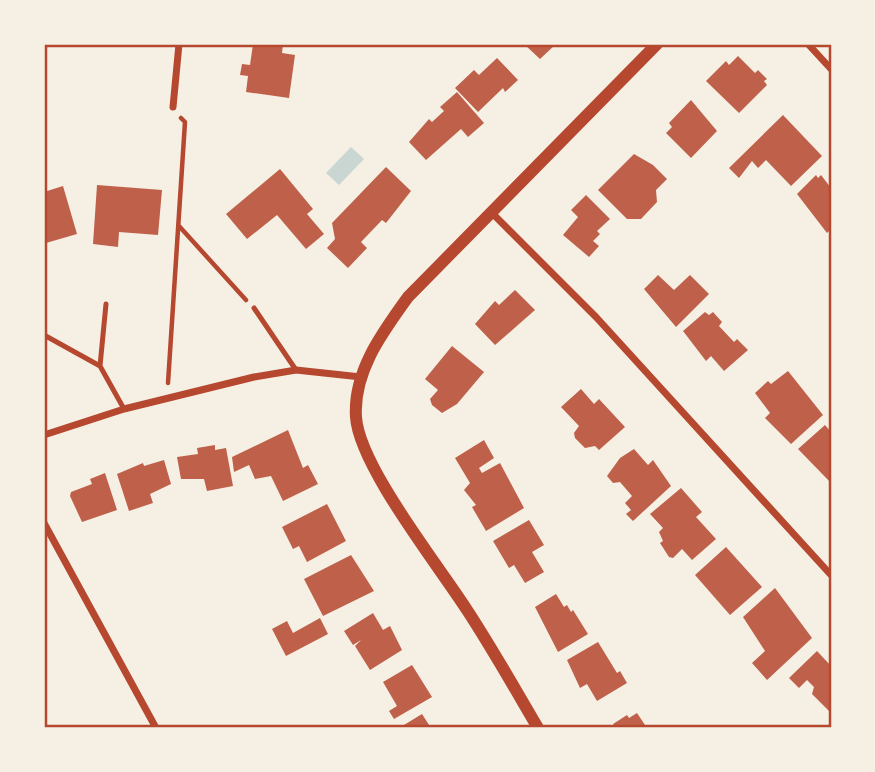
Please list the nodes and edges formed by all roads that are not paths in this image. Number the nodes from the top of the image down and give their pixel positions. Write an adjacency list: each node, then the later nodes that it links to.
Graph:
1 (179, 44): 5 (street)
2 (657, 44): 6 (street)
3 (808, 44): 4 (street)
4 (831, 69)
5 (173, 107)
6 (491, 212): 12 (street); 16 (street)
7 (106, 304): 10 (lane)
8 (254, 308): 11 (lane)
9 (44, 335): 10 (lane)
10 (100, 366): 13 (lane)
11 (296, 370): 12 (street); 13 (street)
12 (361, 377): 18 (street)
13 (124, 409): 14 (street)
14 (44, 435)
15 (44, 523): 17 (street)
16 (831, 575)
17 (156, 728)
18 (538, 728)

